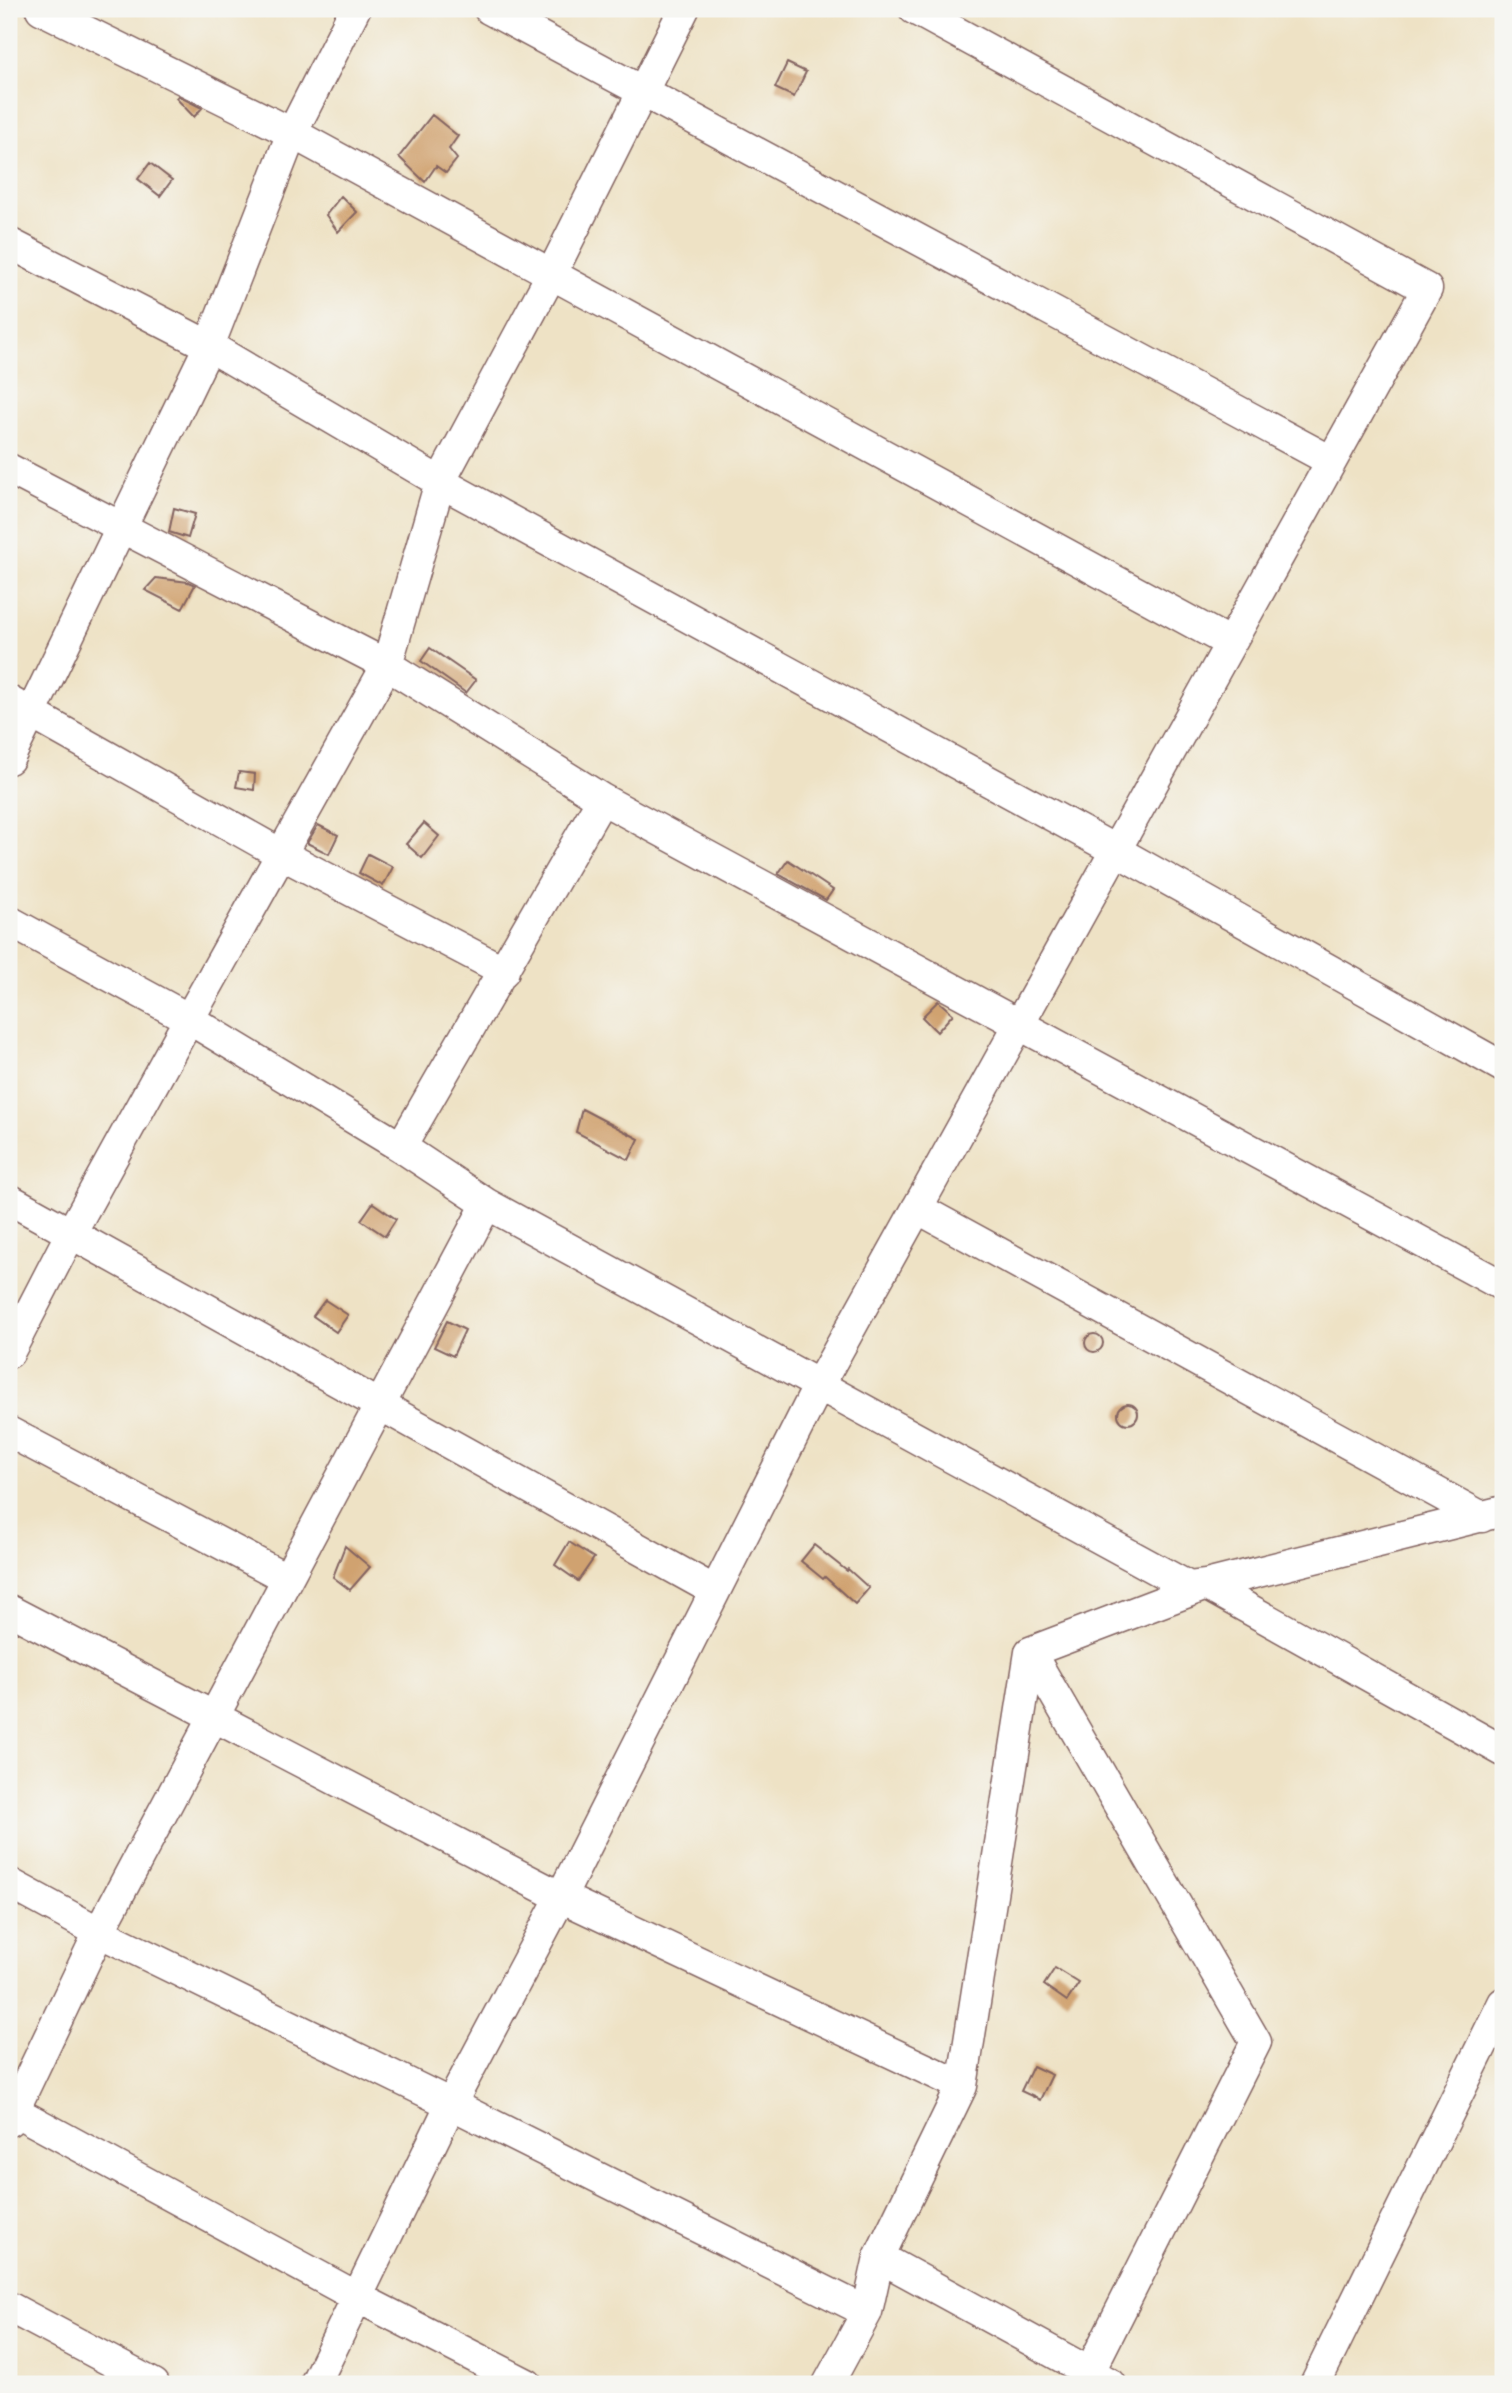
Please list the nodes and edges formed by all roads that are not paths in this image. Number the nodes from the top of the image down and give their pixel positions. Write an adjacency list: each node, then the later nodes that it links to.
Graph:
1 (41, 9): 7 (street)
2 (355, 9): 7 (street)
3 (489, 9): 6 (street)
4 (684, 9): 6 (street)
5 (914, 9): 11 (street)
6 (641, 92): 9 (street); 11 (street)
7 (292, 134): 9 (street); 10 (street)
8 (9, 243): 10 (street)
9 (551, 275): 13 (street); 15 (street)
10 (209, 346): 13 (street); 14 (street)
11 (1331, 461): 15 (street)
12 (9, 469): 14 (street)
13 (440, 482): 16 (street); 20 (street)
14 (121, 525): 16 (street); 17 (street)
15 (1230, 643): 20 (street)
16 (387, 664): 19 (street); 21 (street)
17 (20, 706): 18 (street); 21 (street)
18 (9, 759)
19 (602, 799): 23 (street); 25 (street)
20 (1115, 850): 25 (street); 26 (street)
21 (281, 854): 23 (street); 24 (street)
22 (9, 922): 24 (street)
23 (503, 971): 27 (street)
24 (189, 1019): 27 (street); 31 (street)
25 (1018, 1024): 30 (street); 32 (street)
26 (1503, 1067)
27 (401, 1147): 29 (street)
28 (9, 1199): 31 (street)
29 (487, 1204): 34 (street); 35 (street)
30 (917, 1208): 34 (street); 37 (street)
31 (71, 1233): 33 (street); 35 (street)
32 (1503, 1286)
33 (9, 1353)
34 (819, 1385): 39 (street); 40 (street)
35 (381, 1405): 38 (street); 40 (street)
36 (9, 1432): 38 (street)
37 (1492, 1514): 39 (street)
38 (286, 1578): 43 (street)
39 (1206, 1585): 42 (street); 44 (street)
40 (715, 1591): 46 (street)
41 (9, 1610): 43 (street)
42 (1030, 1653): 49 (street); 56 (street)
43 (212, 1718): 46 (street); 47 (street)
44 (1503, 1751)
45 (9, 1882): 47 (street)
46 (561, 1897): 49 (street); 50 (street)
47 (99, 1932): 50 (street); 51 (street)
48 (1503, 2003): 61 (street)
49 (962, 2087): 52 (street)
50 (451, 2104): 53 (street); 55 (street)
51 (10, 2113): 53 (street)
52 (879, 2257): 55 (street); 56 (street)
53 (359, 2298): 58 (street); 59 (street)
54 (9, 2307): 57 (street)
55 (867, 2312): 60 (street)
56 (1101, 2378)
57 (154, 2384)
58 (315, 2384)
59 (527, 2384)
60 (828, 2384)
61 (1315, 2384)

